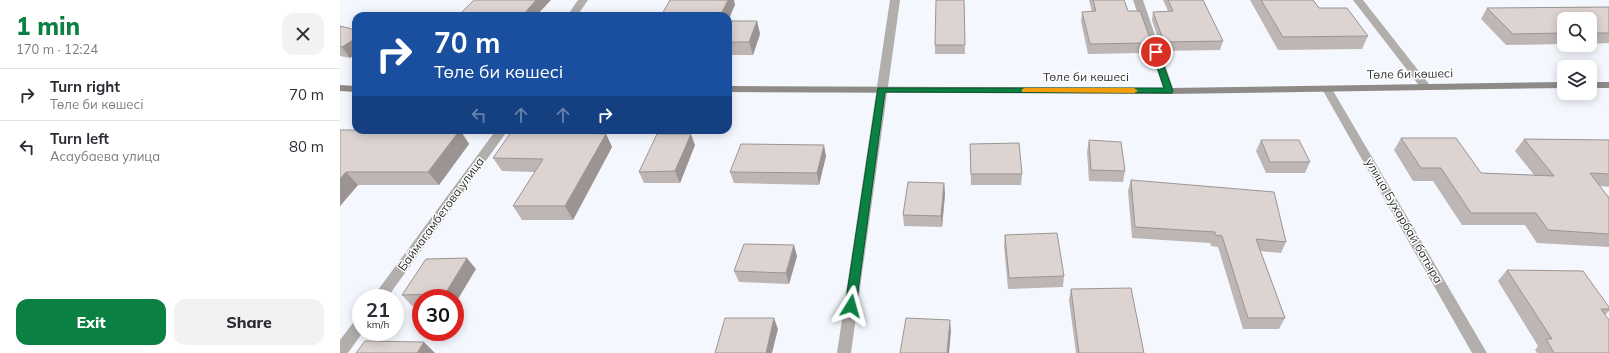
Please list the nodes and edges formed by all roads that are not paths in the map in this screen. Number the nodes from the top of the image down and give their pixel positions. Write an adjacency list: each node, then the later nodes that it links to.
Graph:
1 (583, 0): 5 (street)
2 (895, 0): 14 (street)
3 (1138, 0): 15 (street)
4 (1358, 0): 9 (street)
5 (575, 12)
6 (1557, 85): 9 (street, Төле би көшесі)
7 (1597, 85): 8 (street)
8 (1609, 85)
9 (1425, 86): 13 (street, Төле би көшесі)
10 (340, 89): 11 (street)
11 (352, 89)
12 (732, 89): 14 (street, Төле би көшесі)
13 (1328, 89): 15 (street, Төле би көшесі); 21 (street, улица Бухарбай батыра)
14 (881, 90): 15 (street, Төле би көшесі); 20 (street)
15 (1169, 91)
16 (499, 134): 17 (street, Баймагамбетова улица)
17 (386, 289)
18 (352, 335): 19 (street)
19 (340, 352)
20 (844, 353)
21 (1480, 353)

